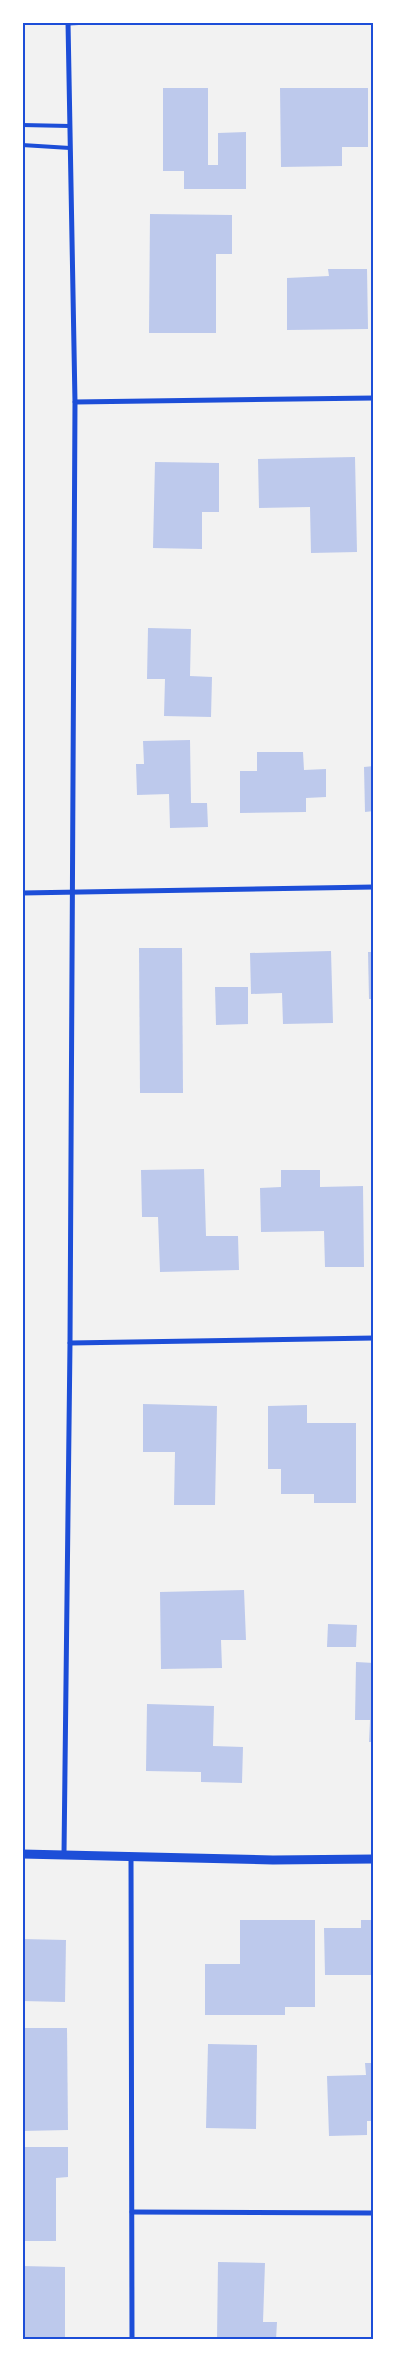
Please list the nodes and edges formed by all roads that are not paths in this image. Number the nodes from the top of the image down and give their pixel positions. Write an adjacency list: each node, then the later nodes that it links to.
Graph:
1 (89, 22): 2 (street)
2 (68, 23): 4 (street)
3 (22, 126): 4 (lane)
4 (70, 126): 6 (street)
5 (22, 145): 6 (lane)
6 (70, 148): 8 (street)
7 (374, 398): 8 (street)
8 (75, 402): 10 (street)
9 (374, 887): 10 (street)
10 (71, 892): 11 (street); 13 (street)
11 (22, 893)
12 (374, 1338): 13 (street)
13 (70, 1343): 15 (street)
14 (22, 1854): 15 (street)
15 (64, 1854): 16 (street)
16 (131, 1856): 17 (street); 18 (street)
17 (374, 1859)
18 (132, 2212): 19 (street); 20 (street)
19 (374, 2213)
20 (132, 2340)

